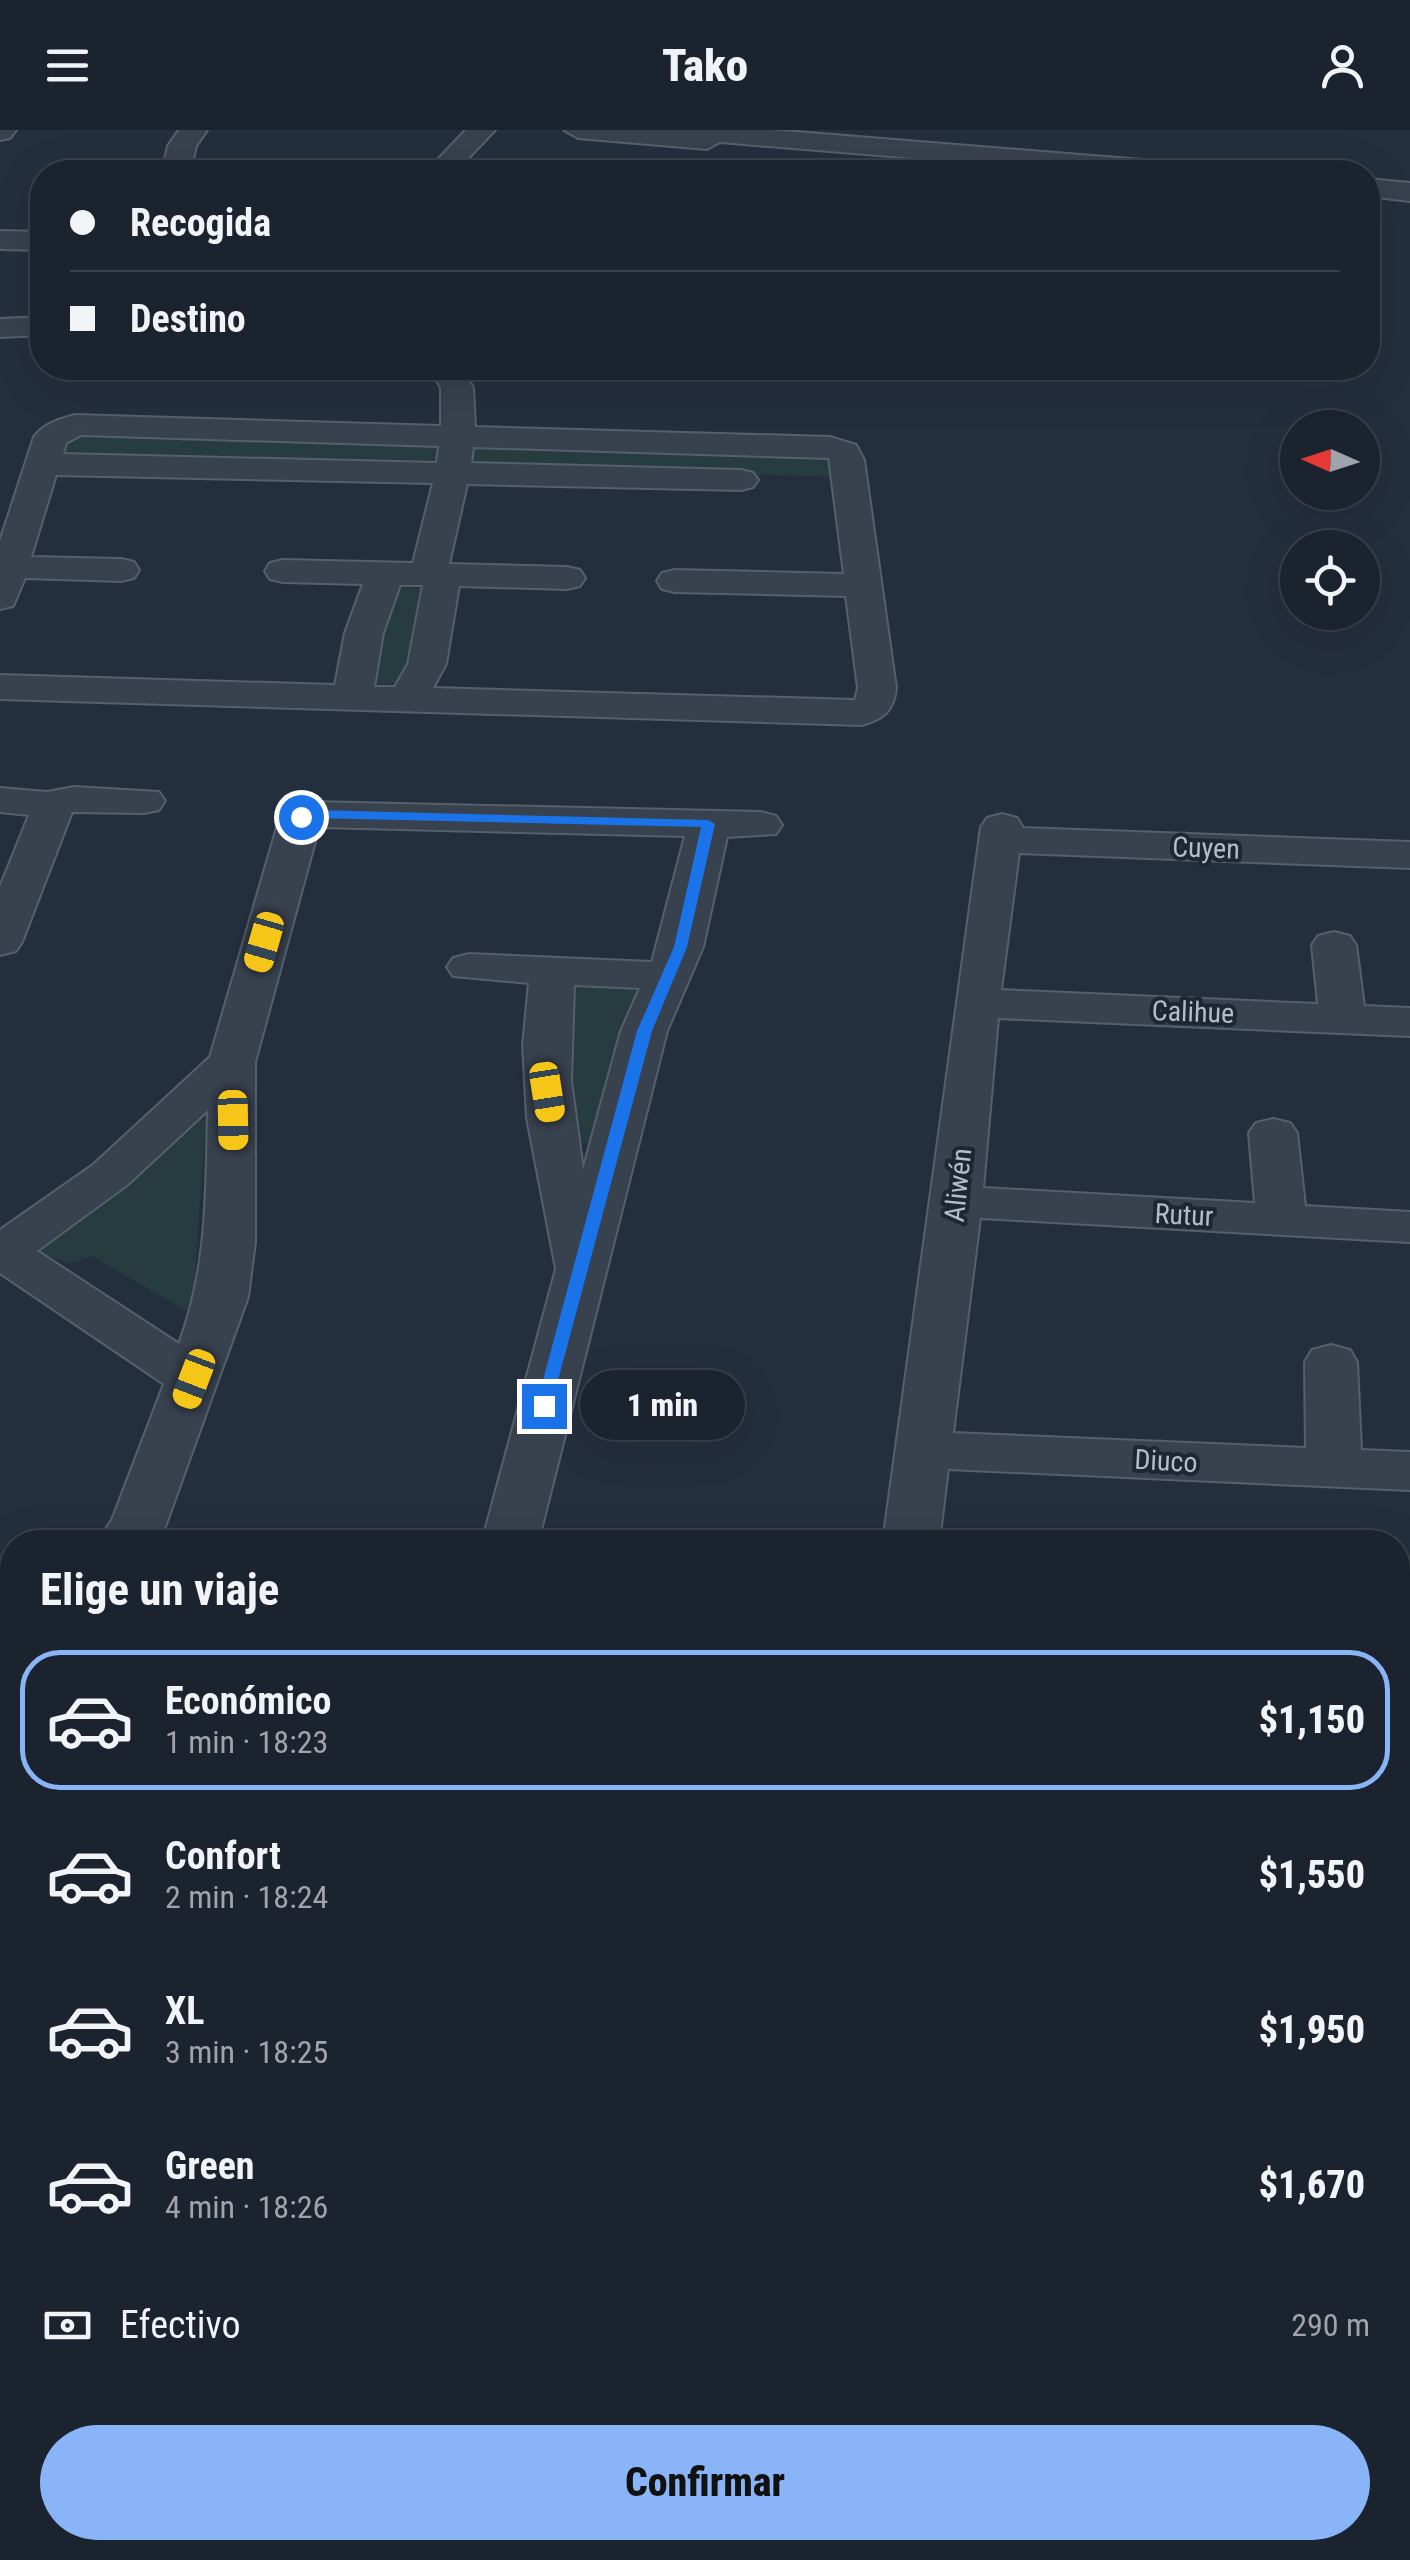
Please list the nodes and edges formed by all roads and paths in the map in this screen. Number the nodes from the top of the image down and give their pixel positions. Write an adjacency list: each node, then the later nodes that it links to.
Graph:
1 (193, 130): 5 (street)
2 (481, 130): 6 (street)
3 (578, 130): 7 (street)
4 (672, 130): 8 (street)
5 (179, 160)
6 (452, 160)
7 (786, 160)
8 (1035, 160)
9 (1380, 189): 10 (street)
10 (1410, 192)
11 (0, 240): 12 (street)
12 (30, 241)
13 (30, 327): 14 (street)
14 (0, 328)
15 (30, 340): 16 (street)
16 (0, 341)
17 (458, 380): 18 (street)
18 (456, 435): 19 (street); 20 (street); 23 (street)
19 (42, 464): 20 (street); 30 (street)
20 (452, 472): 21 (street); 27 (street)
21 (770, 480)
22 (809, 481): 23 (street)
23 (849, 482): 31 (street)
24 (120, 570): 30 (street)
25 (283, 571): 26 (street)
26 (386, 574): 27 (street); 33 (street)
27 (436, 575): 28 (street); 34 (street)
28 (567, 578)
29 (675, 580): 31 (street)
30 (5, 583)
31 (861, 585): 34 (street)
32 (0, 686): 33 (street)
33 (354, 696): 34 (street)
34 (408, 698)
35 (0, 800): 37 (street)
36 (144, 801): 37 (street)
37 (47, 804): 42 (street)
38 (708, 824): 39 (street); 46 (street); 50 (street)
39 (761, 824)
40 (1002, 834): 41 (street, Cuyen); 47 (street, Aliwén)
41 (1410, 855)
42 (0, 940)
43 (1334, 945): 48 (street)
44 (469, 967): 45 (street)
45 (552, 971): 46 (street); 56 (street)
46 (670, 976): 56 (street)
47 (977, 1003): 48 (street, Calihue); 52 (street, Aliwén)
48 (1343, 1019): 49 (street, Calihue)
49 (1410, 1022)
50 (232, 1062): 55 (street); 58 (street)
51 (1273, 1133): 53 (street)
52 (958, 1202): 53 (street, Rutur); 59 (street, Aliwén)
53 (1282, 1221): 54 (street, Rutur)
54 (1410, 1227)
55 (2, 1253): 58 (street)
56 (579, 1270): 63 (street)
57 (1331, 1362): 60 (street)
58 (194, 1379): 62 (street)
59 (922, 1450): 60 (street, Diuco); 64 (street, Aliwén)
60 (1334, 1468): 61 (street, Diuco)
61 (1410, 1471)
62 (135, 1530)
63 (513, 1530)
64 (912, 1530)

